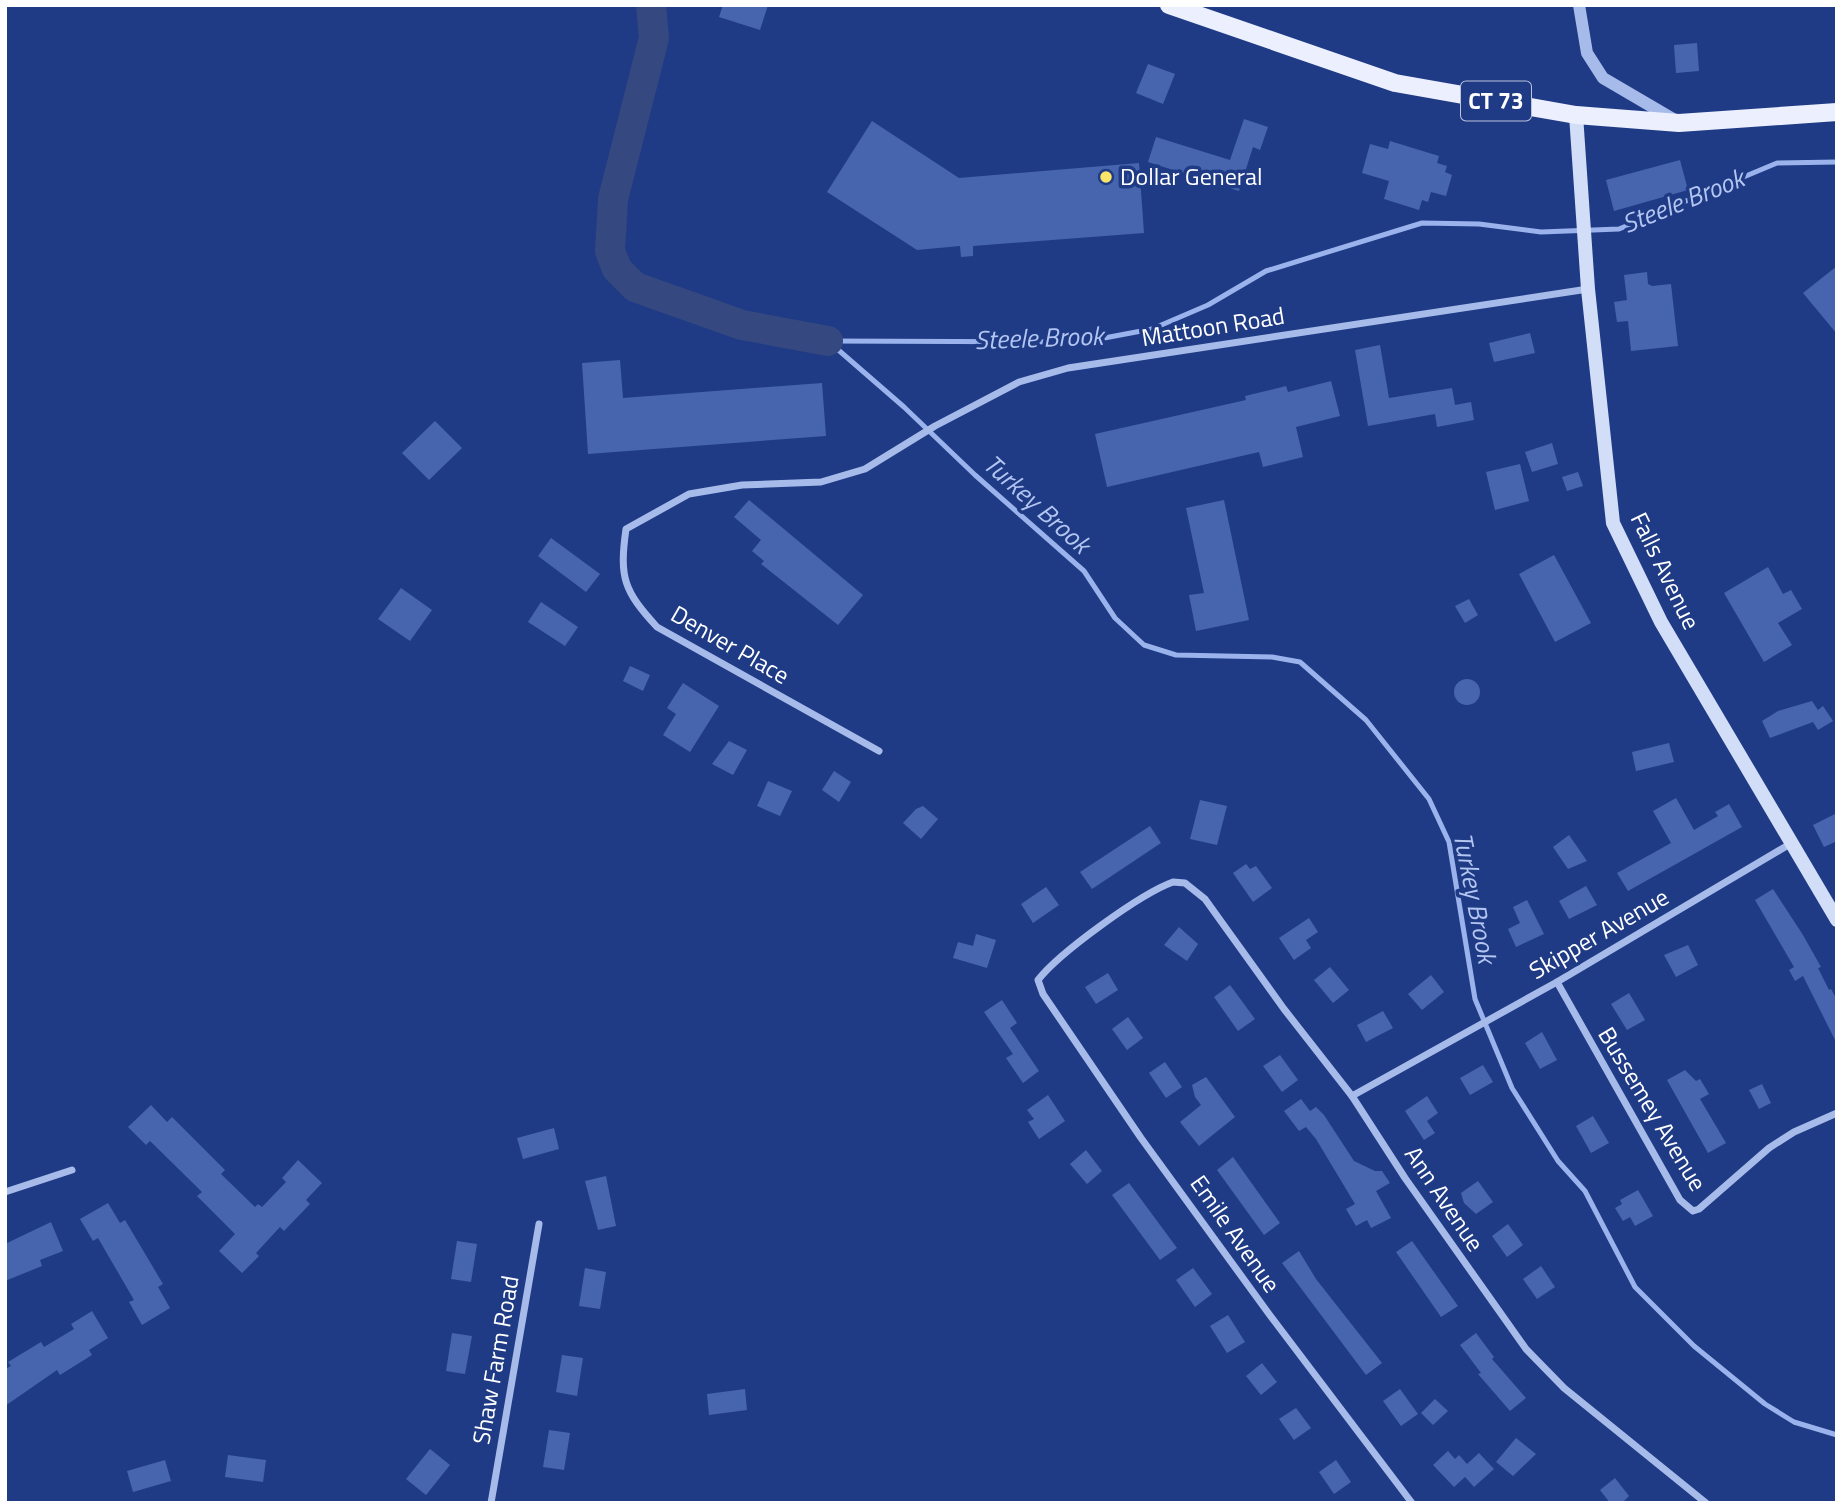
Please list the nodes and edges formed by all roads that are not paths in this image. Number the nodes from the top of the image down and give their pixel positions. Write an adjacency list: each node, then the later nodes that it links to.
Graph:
1 (1169, 5): 4 (main road, CT 73)
2 (1579, 5): 5 (street)
3 (1837, 112): 5 (main road, CT 73)
4 (1576, 115): 5 (main road, CT 73); 6 (main road, Falls Avenue)
5 (1679, 123)
6 (1588, 289): 7 (street, Mattoon Road); 9 (main road, Falls Avenue)
7 (626, 530): 8 (street, Denver Place)
8 (879, 751)
9 (1790, 844): 10 (main road, Falls Avenue); 12 (street, Skipper Avenue)
10 (1837, 920)
11 (1038, 980): 13 (street, Ann Avenue); 19 (street, Emile Avenue)
12 (1557, 982): 13 (street, Skipper Avenue); 14 (street, Bussemey Avenue)
13 (1352, 1096): 20 (street, Ann Avenue)
14 (1837, 1113)
15 (72, 1170): 16 (street)
16 (5, 1192)
17 (539, 1224): 18 (street, Shaw Farm Road)
18 (491, 1503)
19 (1412, 1503)
20 (1706, 1503)

